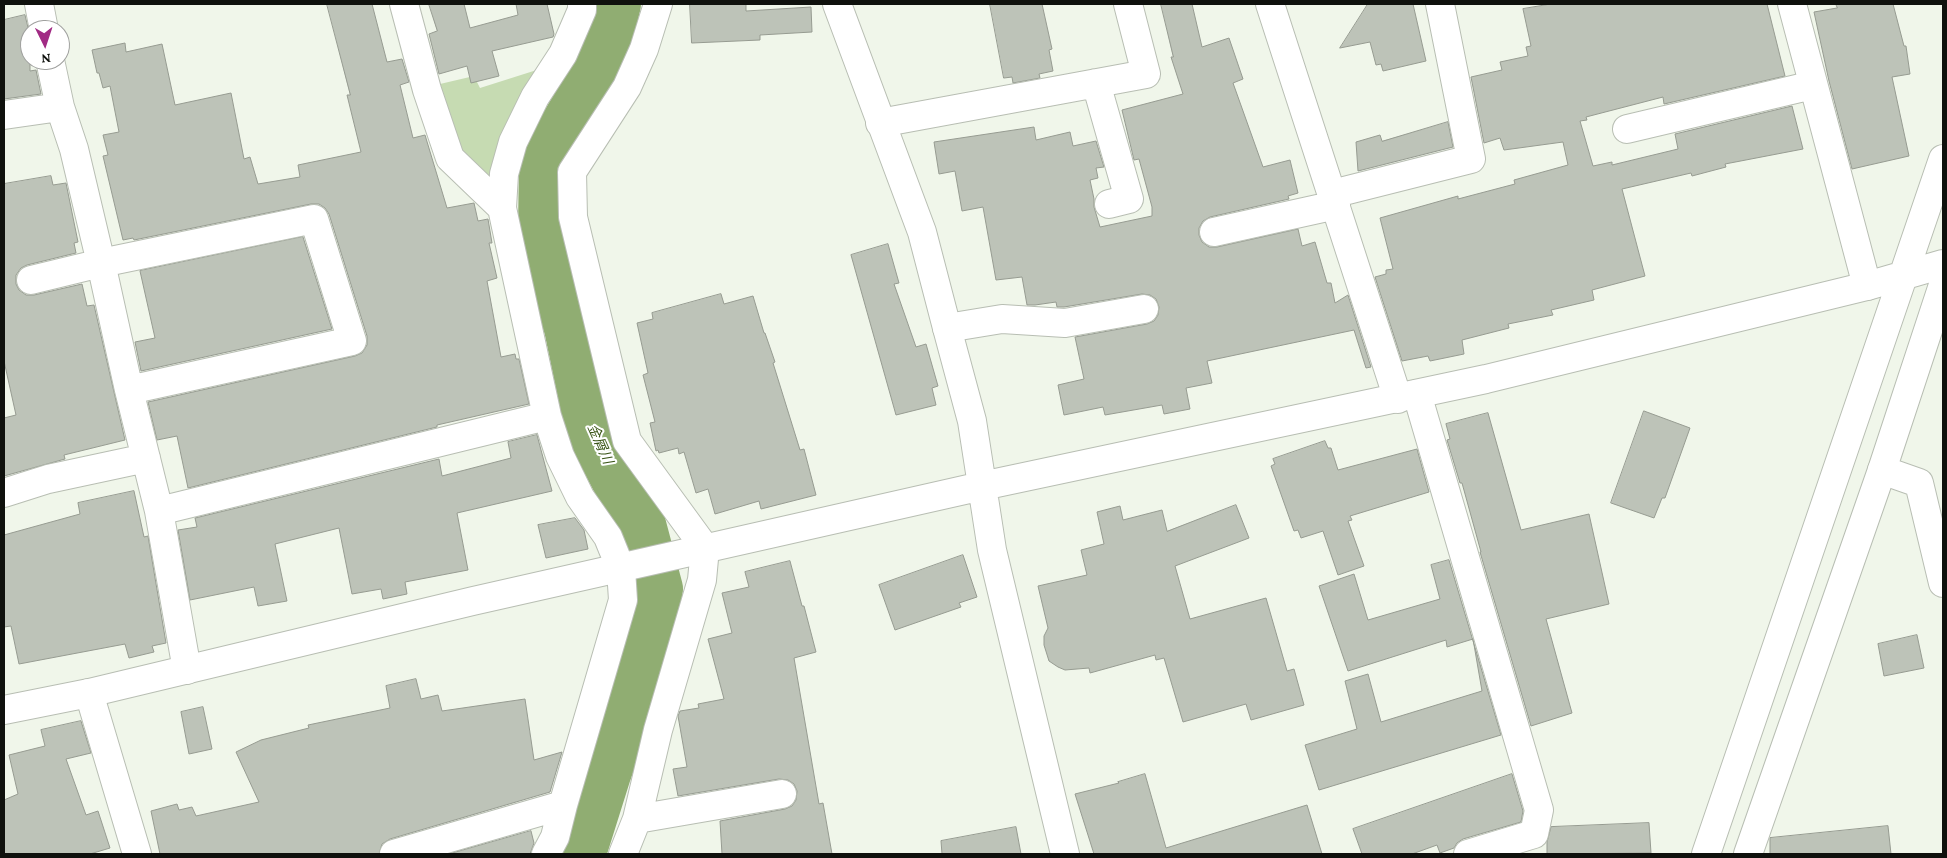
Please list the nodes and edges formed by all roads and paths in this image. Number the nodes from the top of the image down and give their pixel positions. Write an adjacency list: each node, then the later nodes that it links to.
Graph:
1 (39, 4): 10 (street)
2 (404, 4): 21 (street)
3 (582, 4): 21 (street)
4 (658, 4): 39 (street)
5 (837, 4): 16 (street)
6 (1128, 4): 12 (street)
7 (1270, 4): 19 (street)
8 (1440, 4): 19 (street)
9 (1792, 4): 13 (street)
10 (42, 20)
11 (52, 70): 14 (street)
12 (1096, 83): 16 (street); 20 (street)
13 (1813, 85): 17 (street); 28 (street)
14 (60, 107): 15 (street); 23 (street)
15 (4, 115)
16 (880, 122): 30 (street)
17 (1628, 129)
18 (1943, 159): 25 (street)
19 (1334, 200): 22 (street); 32 (street)
20 (1109, 204)
21 (502, 208): 33 (street)
22 (1214, 232)
23 (101, 263): 26 (street); 31 (street); 31 (street)
24 (1943, 264): 25 (street)
25 (1903, 275): 28 (street); 54 (street)
26 (31, 280)
27 (1943, 285): 35 (street)
28 (1867, 286): 32 (street)
29 (1144, 309): 30 (street)
30 (948, 328): 36 (street)
31 (129, 390): 34 (street)
32 (1407, 396): 36 (street); 53 (street)
33 (547, 416): 38 (street); 40 (street)
34 (146, 458): 37 (street); 38 (street)
35 (1882, 470): 41 (street); 55 (street)
36 (982, 486): 39 (street); 52 (street)
37 (4, 493)
38 (159, 511): 42 (street)
39 (706, 548): 40 (street); 47 (street)
40 (621, 568): 42 (street); 46 (street)
41 (1943, 584)
42 (187, 670): 43 (street)
43 (89, 693): 44 (street); 48 (street)
44 (4, 710)
45 (782, 794): 47 (street)
46 (562, 806): 49 (street); 50 (street)
47 (637, 819): 51 (street)
48 (137, 854)
49 (394, 854)
50 (546, 854)
51 (623, 854)
52 (1065, 854)
53 (1468, 854)
54 (1706, 854)
55 (1748, 854)

